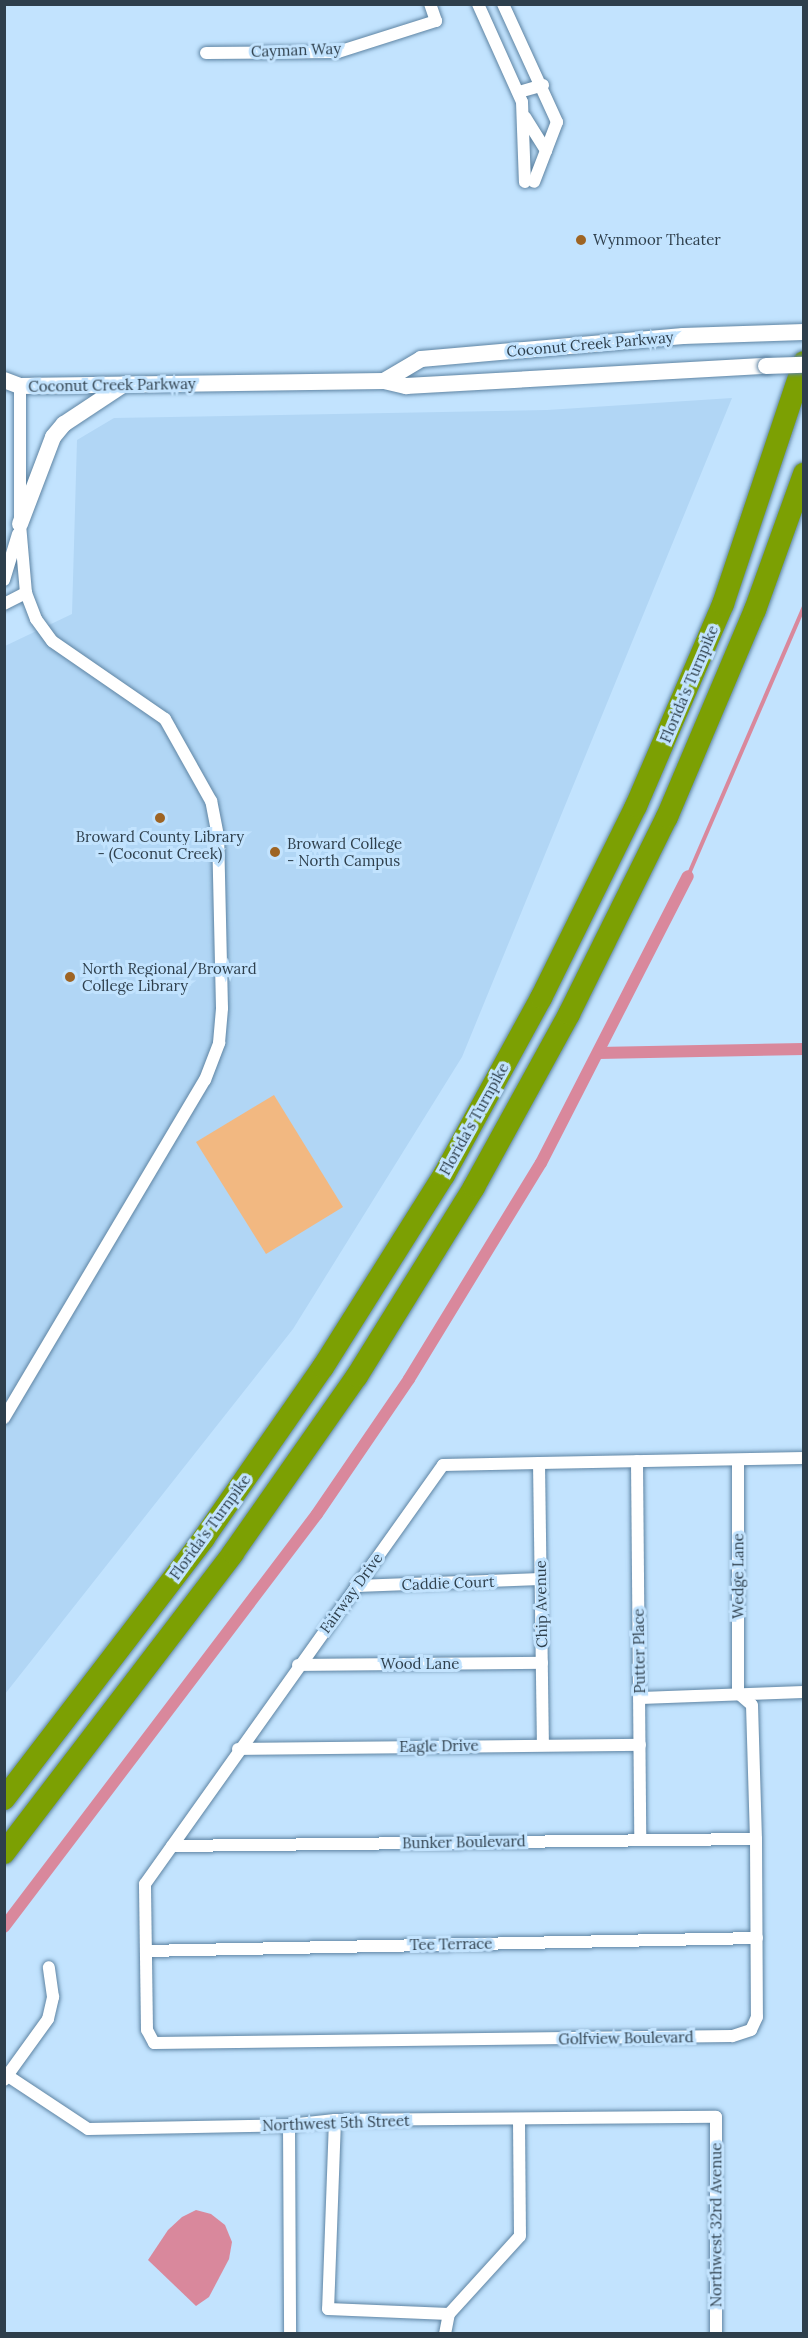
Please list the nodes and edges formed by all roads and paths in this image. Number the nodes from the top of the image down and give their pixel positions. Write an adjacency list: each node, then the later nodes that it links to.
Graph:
1 (430, 4): 6 (street, Cayman Way)
2 (478, 4): 5 (street)
3 (503, 4): 4 (street)
4 (515, 30): 5 (street); 7 (street)
5 (493, 36): 8 (street)
6 (206, 53)
7 (543, 85): 8 (street); 10 (street)
8 (519, 92): 9 (street)
9 (523, 114): 10 (street); 10 (street)
10 (546, 151)
11 (804, 332): 13 (main road, Coconut Creek Parkway)
12 (804, 364): 13 (main road, Coconut Creek Parkway, bridge); 36 (highway, Florida's Turnpike)
13 (384, 381): 14 (main road, Coconut Creek Parkway)
14 (123, 386): 15 (main road, Coconut Creek Parkway); 17 (main road)
15 (10, 387): 17 (street)
16 (804, 474): 40 (highway)
17 (20, 524): 18 (street); 19 (street)
18 (4, 580)
19 (26, 593): 20 (street); 21 (street)
20 (4, 604)
21 (4, 1418)
22 (804, 1458): 23 (street, Fairway Drive)
23 (738, 1460): 24 (street, Fairway Drive); 30 (street, Wedge Lane)
24 (637, 1461): 25 (street, Fairway Drive); 32 (street, Putter Place)
25 (540, 1463): 26 (street, Chip Avenue); 27 (street, Fairway Drive)
26 (541, 1580): 27 (street, Caddie Court); 28 (street, Chip Avenue)
27 (356, 1586): 29 (street, Fairway Drive)
28 (542, 1663): 29 (street, Wood Lane); 33 (street, Chip Avenue)
29 (298, 1665): 35 (street, Fairway Drive)
30 (738, 1692): 31 (street); 32 (street); 37 (street, Golfview Boulevard)
31 (804, 1692)
32 (640, 1698): 34 (street, Putter Place)
33 (543, 1745): 34 (street, Eagle Drive); 35 (street, Eagle Drive)
34 (640, 1745): 38 (street, Putter Place)
35 (238, 1749): 39 (street, Fairway Drive)
36 (4, 1800)
37 (756, 1839): 38 (street, Bunker Boulevard); 41 (street, Golfview Boulevard)
38 (640, 1840): 39 (street, Bunker Boulevard)
39 (172, 1846): 42 (street, Fairway Drive)
40 (4, 1853)
41 (757, 1938): 42 (street, Tee Terrace); 44 (street, Golfview Boulevard)
42 (146, 1951): 44 (street, Fairway Drive)
43 (49, 1967): 45 (street)
44 (154, 2043)
45 (6, 2078): 49 (street, Northwest 5th Street)
46 (716, 2117): 48 (street, Northwest 5th Street); 53 (street, Northwest 32rd Avenue)
47 (334, 2120): 48 (street, Northwest 5th Street); 49 (street, Northwest 5th Street); 50 (street)
48 (519, 2120): 50 (street)
49 (289, 2125): 51 (street)
50 (449, 2314): 52 (street)
51 (290, 2334)
52 (445, 2334)
53 (716, 2334)

